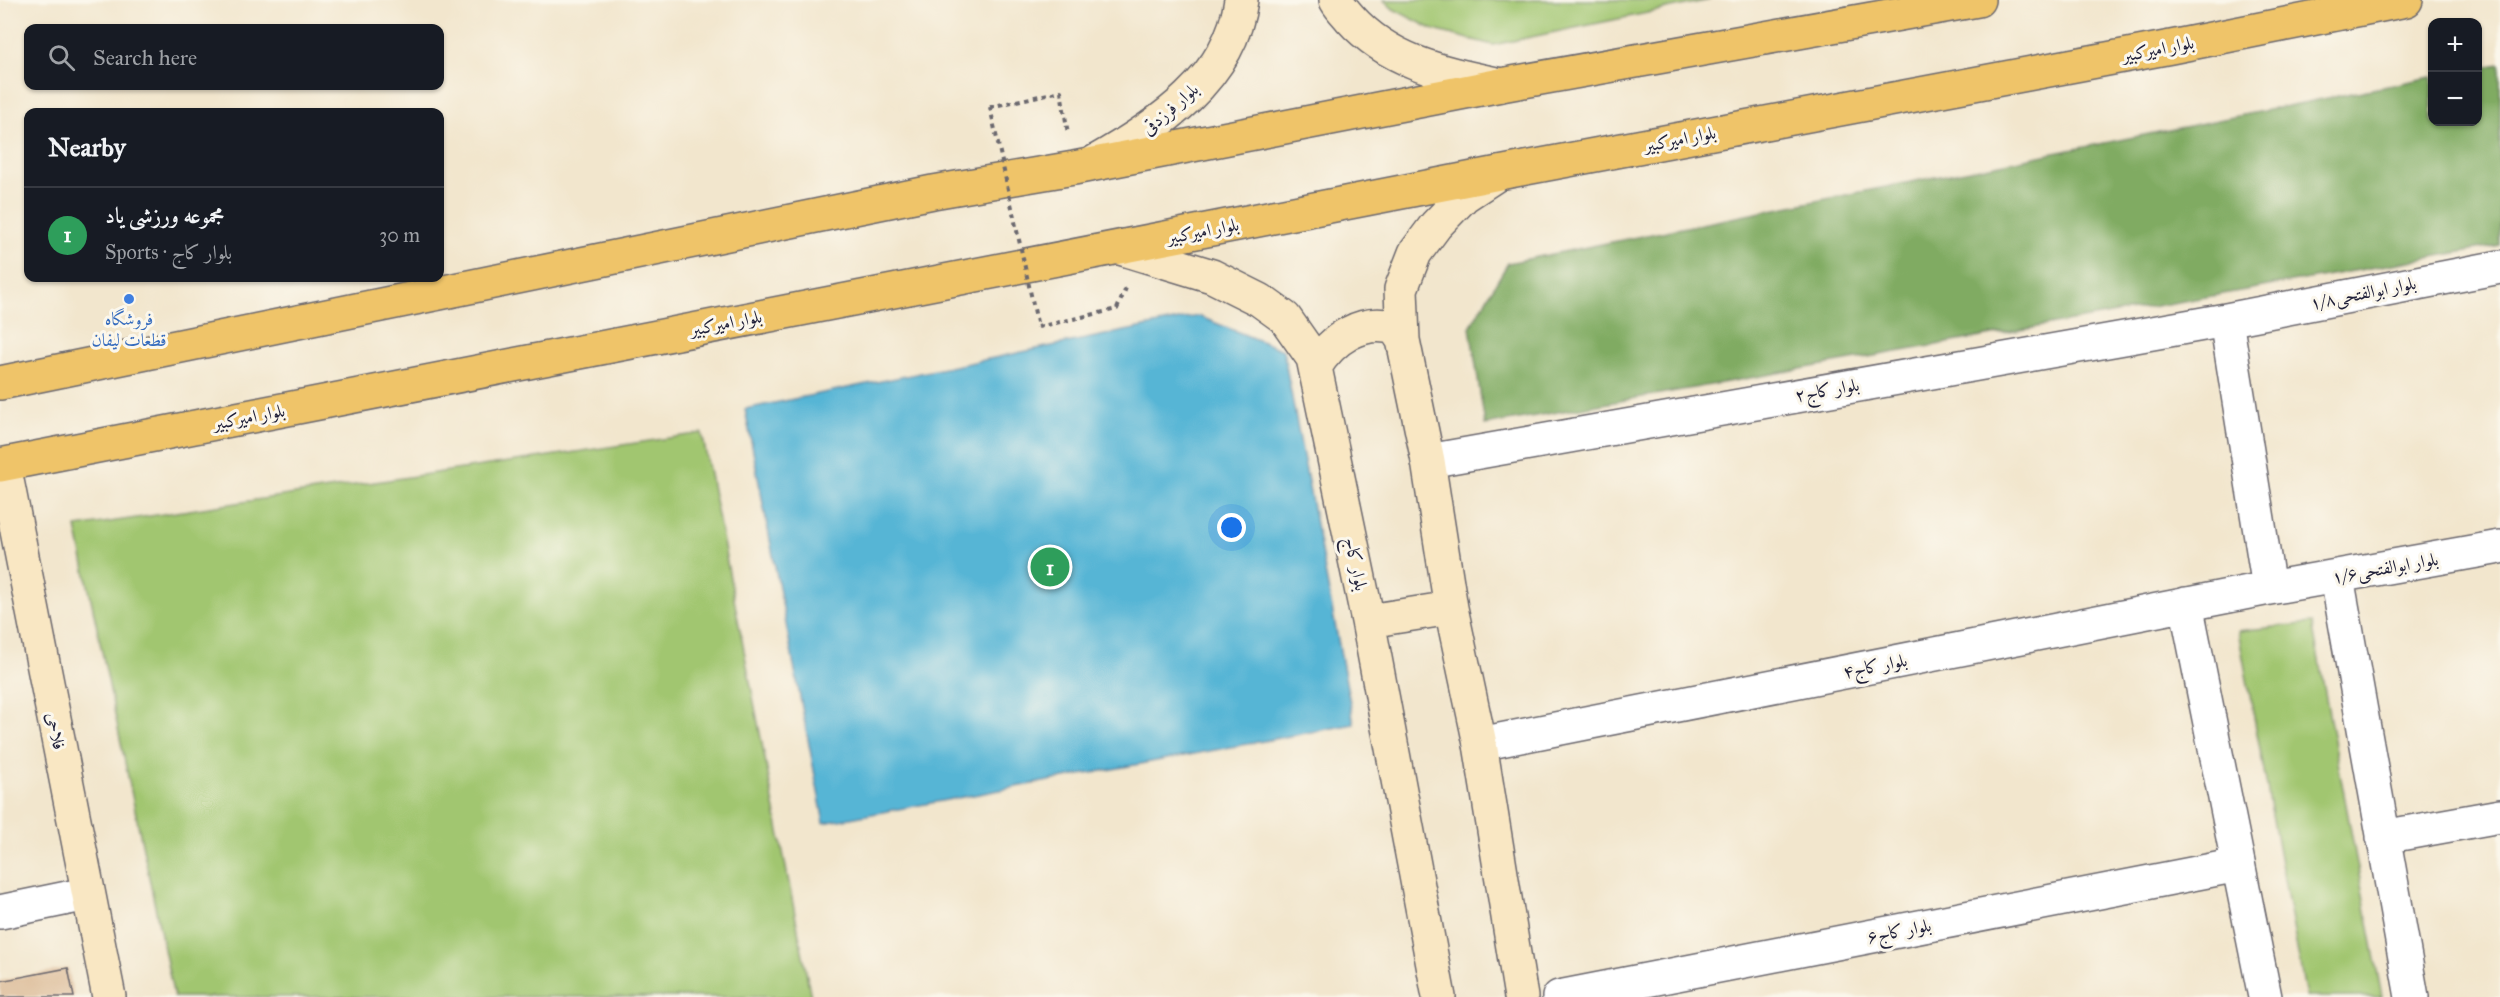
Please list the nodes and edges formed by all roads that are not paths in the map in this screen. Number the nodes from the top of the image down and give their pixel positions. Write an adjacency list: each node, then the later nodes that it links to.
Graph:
1 (1241, 0): 6 (street, بلوار فرزدقی)
2 (1336, 0): 5 (street)
3 (1978, 0): 5 (main road)
4 (2406, 0): 7 (main road, بلوار امیرکبیر)
5 (1501, 85): 6 (main road)
6 (1082, 167): 13 (main road)
7 (1499, 172): 8 (main road, بلوار امیرکبیر); 11 (street)
8 (1120, 248): 12 (street, بلوار کاج); 15 (main road, بلوار امیرکبیر)
9 (2500, 267): 10 (street, بلوار ابوالفتحی۱/۸)
10 (2226, 320): 14 (street, بلوار کاج۲); 18 (street)
11 (1403, 340): 12 (street); 14 (street)
12 (1315, 367): 21 (street, بلوار کاج)
13 (0, 383)
14 (1428, 461): 20 (street)
15 (2, 465): 26 (street, فلاحی)
16 (2500, 547): 17 (street, بلوار ابوالفتحی۱/۶)
17 (2337, 577): 18 (street, بلوار ابوالفتحی۱/۶); 24 (street)
18 (2269, 588): 19 (street, بلوار کاج۴)
19 (2186, 604): 22 (street, بلوار کاج۴); 25 (street)
20 (1451, 608): 21 (street); 22 (street)
21 (1368, 621): 29 (street, بلوار کاج)
22 (1480, 744): 30 (street)
23 (2500, 816): 24 (street)
24 (2383, 837): 33 (street)
25 (2238, 865): 31 (street, بلوار کاج۶); 32 (street)
26 (87, 894): 27 (street); 28 (street, فلاحی)
27 (0, 912)
28 (109, 997)
29 (1439, 997)
30 (1521, 997)
31 (1559, 997)
32 (2265, 997)
33 (2412, 997)

